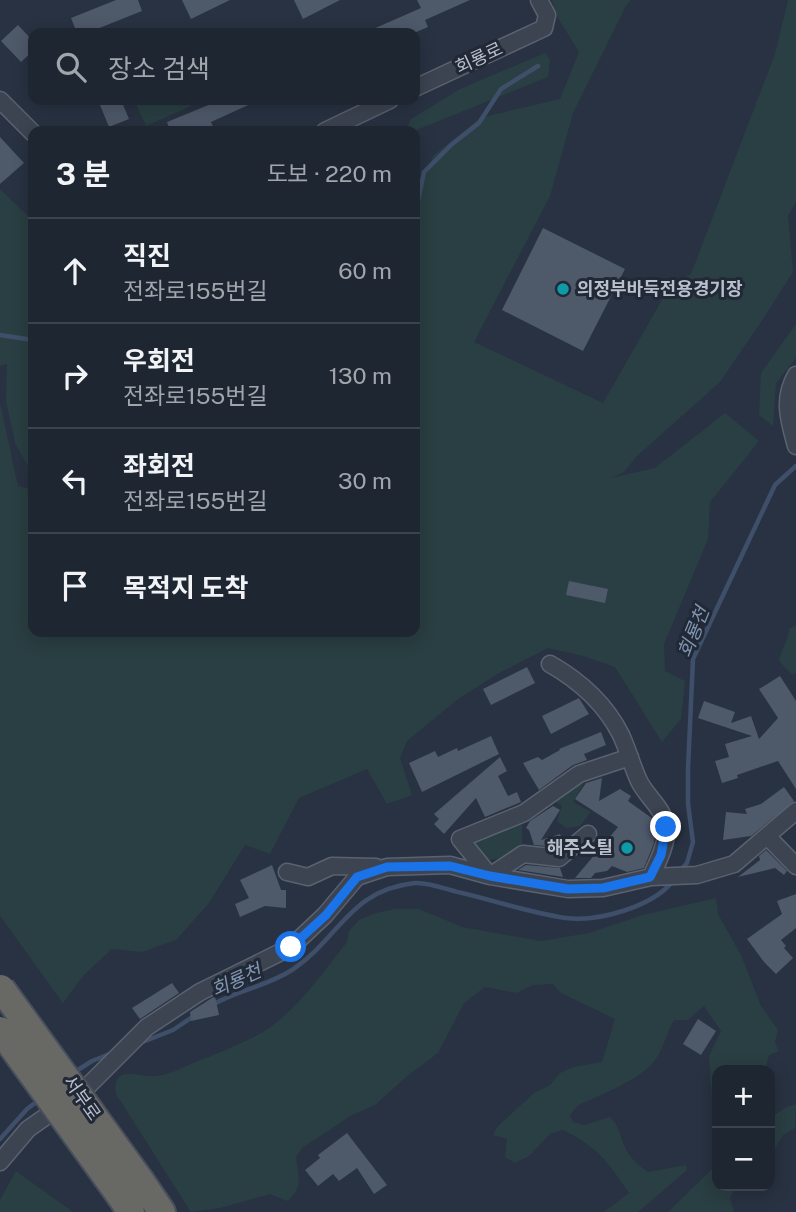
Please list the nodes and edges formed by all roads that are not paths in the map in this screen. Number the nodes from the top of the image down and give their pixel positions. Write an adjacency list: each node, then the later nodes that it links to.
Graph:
1 (539, 0): 2 (street, 회룡로)
2 (420, 86)
3 (0, 100): 6 (street)
4 (380, 105): 5 (street)
5 (335, 126)
6 (28, 128)
7 (796, 375): 8 (street)
8 (795, 443)
9 (551, 664): 10 (street)
10 (630, 757): 17 (street); 18 (street)
11 (796, 811): 13 (street)
12 (588, 834): 17 (street)
13 (768, 837): 14 (street); 18 (street)
14 (796, 866)
15 (387, 867): 16 (street); 17 (street); 21 (street)
16 (287, 872)
17 (490, 876): 18 (street)
18 (650, 877)
19 (1, 987): 22 (highway, 서부로, bridge)
20 (0, 1030): 22 (highway, 서부로, bridge)
21 (0, 1162)
22 (130, 1196): 23 (highway, 서부로)
23 (162, 1212)

